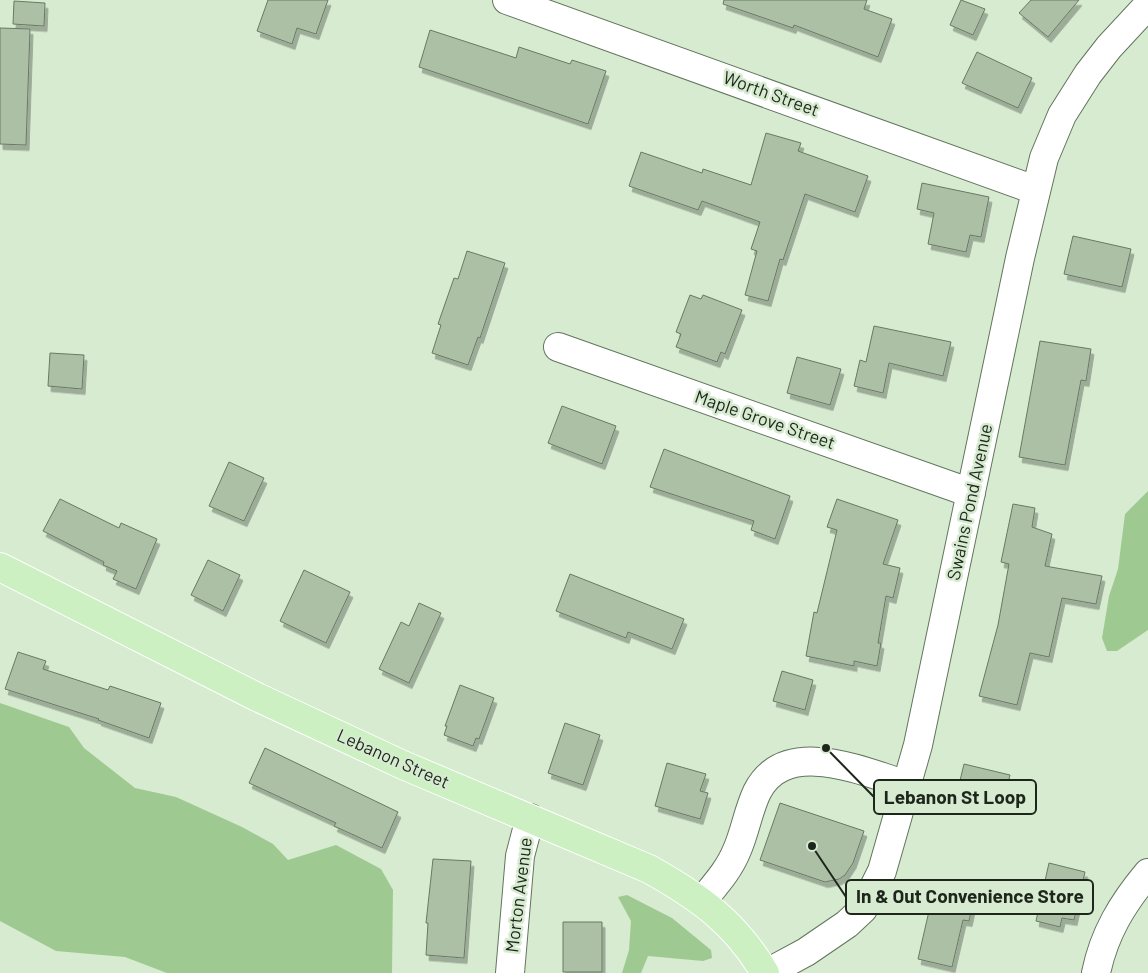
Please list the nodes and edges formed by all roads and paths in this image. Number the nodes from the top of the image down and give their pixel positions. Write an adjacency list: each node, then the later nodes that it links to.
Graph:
1 (507, 0): 3 (street, Worth Street)
2 (1148, 5): 3 (street, Swains Pond Avenue)
3 (1035, 190): 5 (street, Swains Pond Avenue)
4 (558, 347): 5 (street, Maple Grove Street)
5 (972, 493): 7 (street, Swains Pond Avenue)
6 (0, 567): 8 (main road, Lebanon Street)
7 (907, 785): 10 (street); 12 (street, Swains Pond Avenue)
8 (530, 818): 10 (main road, Lebanon Street); 11 (street, Morton Avenue)
9 (1148, 873): 13 (street)
10 (702, 901): 12 (main road, Lebanon Street)
11 (510, 973)
12 (766, 973)
13 (1096, 973)

